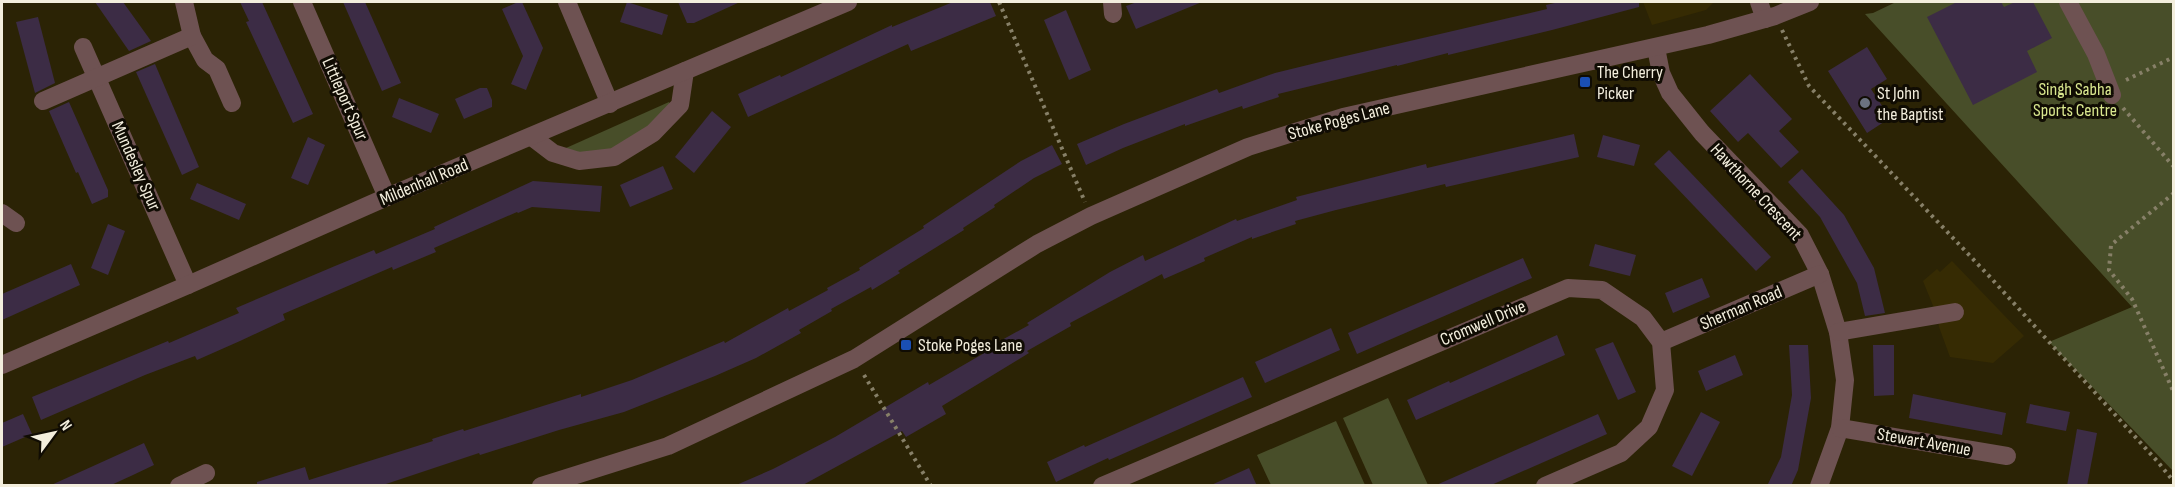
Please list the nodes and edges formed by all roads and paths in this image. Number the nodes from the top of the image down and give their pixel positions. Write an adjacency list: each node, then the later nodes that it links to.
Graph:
1 (184, 2): 10 (street)
2 (302, 2): 23 (street, Littleport Spur)
3 (567, 2): 19 (street)
4 (848, 2): 14 (street, Mildenhall Road)
5 (999, 2): 24 (path)
6 (1759, 2): 9 (street)
7 (1810, 2): 9 (street, Stoke Poges Lane)
8 (2068, 2): 16 (street)
9 (1770, 18): 12 (street, Stoke Poges Lane); 37 (path)
10 (192, 36): 15 (street); 18 (street)
11 (83, 47): 15 (street, Mundesley Spur)
12 (1656, 48): 24 (street, Stoke Poges Lane); 25 (street, Hawthorne Crescent)
13 (2174, 57): 16 (path)
14 (685, 71): 19 (street, Mildenhall Road); 20 (street)
15 (97, 77): 17 (street); 26 (street, Mundesley Spur)
16 (2111, 92): 21 (path)
17 (43, 101)
18 (232, 103)
19 (610, 104): 20 (street, Mildenhall Road)
20 (532, 136): 23 (street, Mildenhall Road)
21 (2174, 167)
22 (2174, 193): 32 (path)
23 (387, 196): 26 (street, Mildenhall Road)
24 (1091, 216): 30 (street, Stoke Poges Lane)
25 (1820, 274): 28 (street, Hawthorne Crescent); 29 (street, Sherman Road)
26 (188, 285): 31 (street, Mildenhall Road)
27 (1955, 312): 28 (street)
28 (1838, 332): 33 (street, Hawthorne Crescent)
29 (1661, 342): 40 (street, Cromwell Drive); 41 (street)
30 (854, 358): 38 (street, Stoke Poges Lane); 39 (path)
31 (2, 365)
32 (2174, 393)
33 (1840, 428): 34 (street, Stewart Avenue); 42 (street, Hawthorne Crescent)
34 (2007, 456)
35 (206, 473): 36 (street)
36 (178, 481)
37 (2174, 482)
38 (541, 486)
39 (931, 486)
40 (1102, 486)
41 (1545, 486)
42 (1820, 486)

